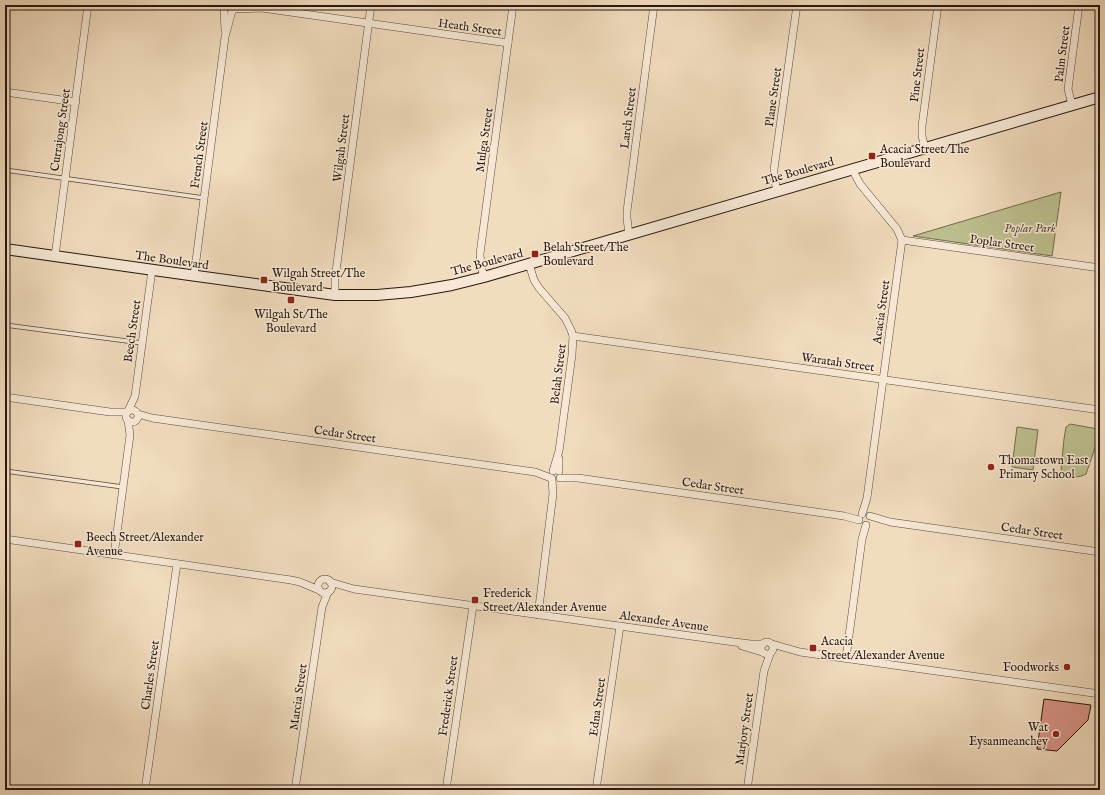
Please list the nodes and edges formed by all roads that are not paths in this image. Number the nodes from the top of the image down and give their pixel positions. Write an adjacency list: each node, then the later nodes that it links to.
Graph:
1 (250, 5): 11 (street, Heath Street)
2 (371, 5): 12 (street, Wilgah Street)
3 (513, 5): 14 (street, Mulga Street)
4 (654, 5): 25 (street, Larch Street)
5 (797, 5): 23 (street, Plane Street)
6 (938, 5): 19 (street, Pine Street)
7 (1079, 5): 18 (street, Palm Street)
8 (88, 6): 17 (street, Currajong Street)
9 (221, 6): 10 (street, Heath Street); 13 (street, French Street)
10 (234, 8): 11 (street, Heath Street); 13 (street, French Street)
11 (262, 8): 12 (street, Heath Street)
12 (368, 23): 14 (street, Heath Street); 34 (street, Wilgah Street)
13 (225, 37): 24 (street, French Street)
14 (508, 43): 33 (street, Mulga Street)
15 (5, 92): 17 (street)
16 (1100, 97): 18 (street, The Boulevard)
17 (76, 102): 22 (street, Currajong Street)
18 (1072, 106): 19 (street, The Boulevard)
19 (925, 148): 20 (street, The Boulevard)
20 (852, 169): 23 (street, The Boulevard); 26 (street)
21 (5, 170): 22 (lane)
22 (65, 178): 24 (lane); 28 (street, Currajong Street)
23 (777, 191): 25 (street, The Boulevard)
24 (204, 198): 32 (street, French Street)
25 (629, 234): 29 (street, The Boulevard)
26 (902, 240): 30 (street, Poplar Street); 38 (street, Acacia Street)
27 (5, 249): 28 (street, The Boulevard)
28 (55, 256): 31 (street, The Boulevard)
29 (529, 264): 33 (street, The Boulevard); 36 (street, Belah Street)
30 (1100, 268)
31 (152, 270): 32 (street, The Boulevard); 37 (street, Beech Street)
32 (194, 276): 34 (street, The Boulevard)
33 (484, 277): 34 (street, The Boulevard)
34 (335, 294)
35 (5, 325): 37 (lane)
36 (573, 336): 38 (street, Waratah Street); 43 (street, Belah Street)
37 (142, 343): 41 (street, Beech Street)
38 (883, 380): 40 (street, Waratah Street); 45 (street, Acacia Street)
39 (5, 397): 41 (street, Cedar Street)
40 (1100, 410)
41 (132, 416): 43 (street, Cedar Street); 44 (street, Beech Street)
42 (5, 471): 44 (lane)
43 (556, 475): 45 (street, Cedar Street); 58 (street, Belah Street)
44 (123, 487): 48 (street, Beech Street)
45 (864, 519): 47 (street, Cedar Street); 65 (street, Acacia Street)
46 (5, 539): 48 (street)
47 (1100, 552)
48 (114, 555): 49 (street)
49 (177, 564): 51 (street); 67 (street, Charles Street)
50 (320, 581): 51 (street); 52 (street); 54 (street)
51 (300, 582): 54 (street)
52 (330, 582): 53 (street, Alexander Avenue); 55 (street)
53 (354, 589): 55 (street, Alexander Avenue); 56 (street, Alexander Avenue)
54 (320, 590): 55 (street); 57 (street, Marcia Street)
55 (329, 591): 57 (street, Marcia Street)
56 (472, 606): 58 (street, Alexander Avenue); 69 (street, Frederick Street)
57 (322, 607): 68 (street, Marcia Street)
58 (538, 615): 59 (street, Alexander Avenue)
59 (620, 626): 60 (street, Alexander Avenue); 70 (street, Edna Street)
60 (734, 642): 61 (street, Alexander Avenue); 64 (street, Alexander Avenue)
61 (763, 644): 62 (street); 64 (street)
62 (772, 644): 63 (street, Alexander Avenue); 64 (street)
63 (800, 652): 64 (street, Alexander Avenue); 65 (street, Alexander Avenue)
64 (767, 653): 71 (street, Marjory Street)
65 (846, 658): 66 (street, Alexander Avenue)
66 (1100, 694)
67 (145, 790)
68 (295, 790)
69 (446, 790)
70 (596, 790)
71 (746, 790)

